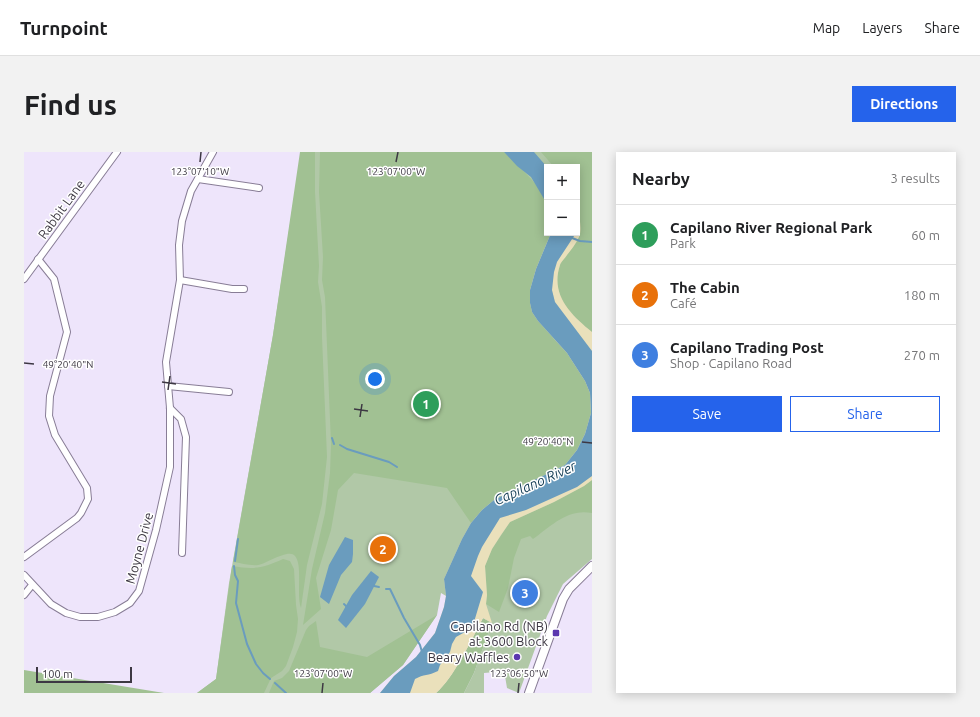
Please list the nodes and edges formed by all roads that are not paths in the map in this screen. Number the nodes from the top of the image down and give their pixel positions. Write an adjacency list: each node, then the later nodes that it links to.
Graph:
1 (117, 152): 5 (street, Rabbit Lane)
2 (213, 152): 3 (street, Moyne Drive)
3 (198, 179): 4 (street); 7 (street, Moyne Drive)
4 (259, 188)
5 (38, 259): 6 (street, Rabbit Lane); 13 (street)
6 (24, 279)
7 (180, 280): 8 (street); 9 (street, Moyne Drive)
8 (244, 289)
9 (168, 386): 10 (street); 11 (street, Moyne Drive)
10 (229, 392)
11 (170, 408): 12 (street); 16 (street, Moyne Drive)
12 (182, 553)
13 (24, 557)
14 (592, 566): 18 (main road)
15 (24, 575): 16 (street, Moyne Drive)
16 (32, 585): 17 (street)
17 (24, 595)
18 (529, 693)

